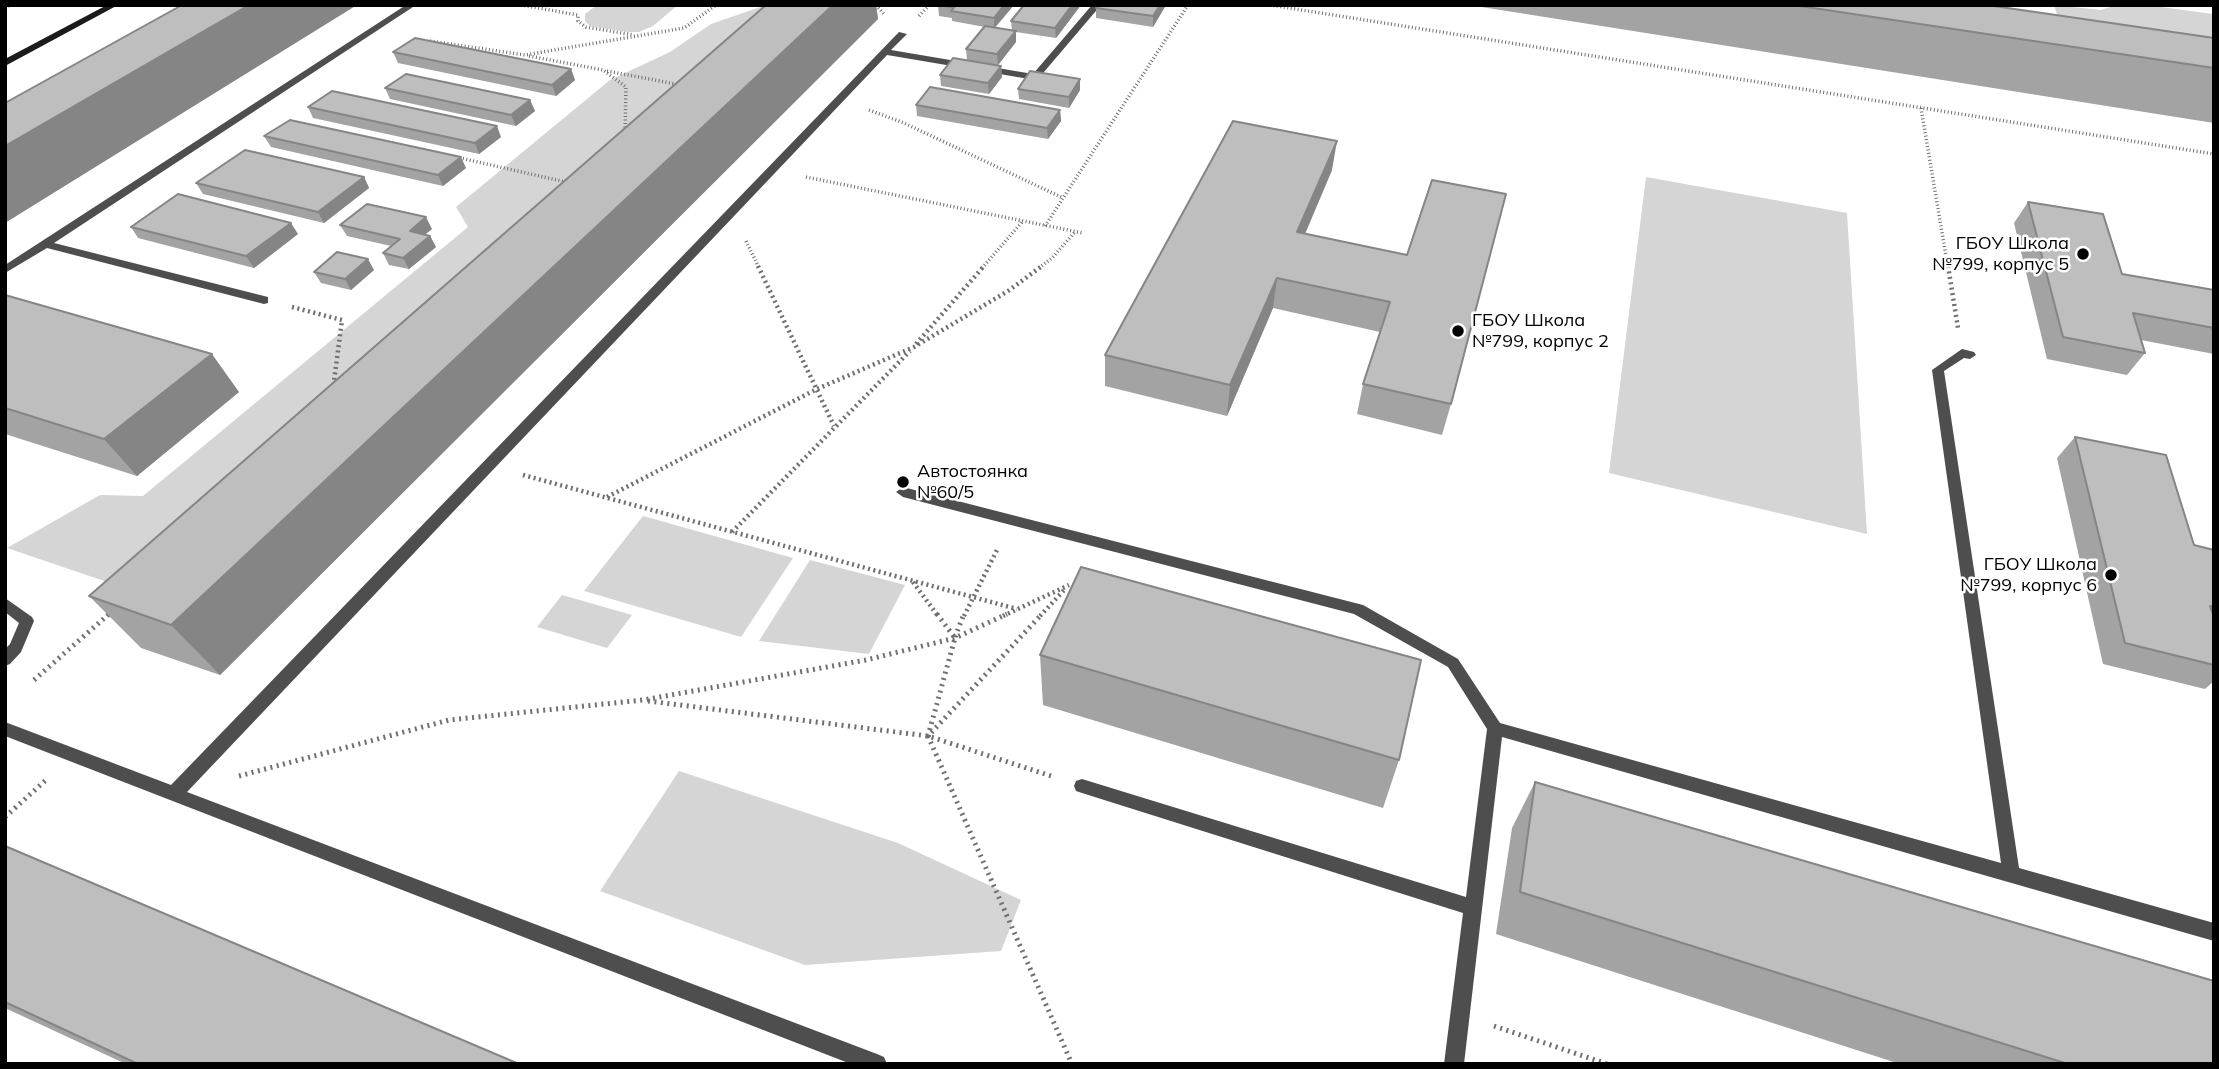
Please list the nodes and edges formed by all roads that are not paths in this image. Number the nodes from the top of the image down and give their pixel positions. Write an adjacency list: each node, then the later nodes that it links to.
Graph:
1 (114, 5): 6 (main road)
2 (412, 5): 7 (lane)
3 (1097, 5): 5 (lane)
4 (902, 34): 5 (lane)
5 (884, 52): 17 (lane)
6 (5, 63)
7 (46, 244): 8 (lane); 9 (lane)
8 (5, 270)
9 (264, 300)
10 (1966, 354): 18 (lane)
11 (903, 492): 14 (lane)
12 (5, 604): 13 (lane)
13 (5, 660)
14 (1495, 728): 18 (lane); 19 (lane)
15 (5, 729): 17 (lane)
16 (1082, 786): 19 (lane)
17 (174, 794): 21 (lane)
18 (2011, 874): 20 (lane)
19 (1473, 908): 22 (lane)
20 (2214, 932)
21 (877, 1064)
22 (1454, 1064)

